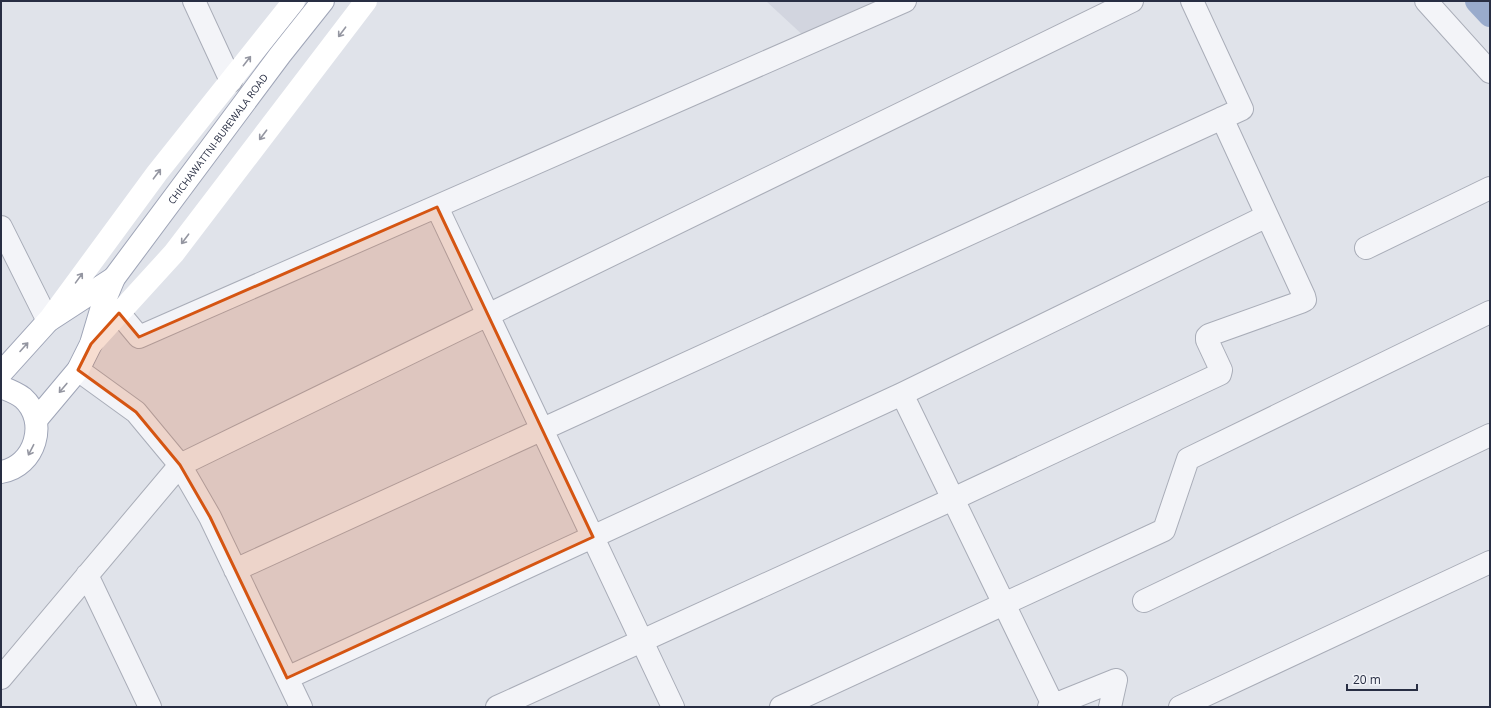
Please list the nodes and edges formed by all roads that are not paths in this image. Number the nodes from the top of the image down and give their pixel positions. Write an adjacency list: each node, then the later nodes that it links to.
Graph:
1 (194, 1): 10 (street)
2 (294, 1): 10 (street, one-way to 2)
3 (323, 1): 17 (street, CHICHAWATTNI-BUREWALA ROAD)
4 (366, 1): 19 (street, one-way to 19)
5 (905, 1): 13 (street)
6 (1132, 1): 20 (street)
7 (1192, 1): 11 (street)
8 (1426, 1): 9 (street)
9 (1490, 72)
10 (231, 81): 21 (street, one-way to 10)
11 (1222, 118): 14 (street); 28 (street)
12 (1490, 188): 16 (street)
13 (437, 207): 19 (street); 20 (street)
14 (1267, 216): 26 (street); 32 (street)
15 (1, 227): 21 (street)
16 (1366, 248)
17 (114, 278): 21 (street, CHICHAWATTNI-BUREWALA ROAD); 22 (street, CHICHAWATTNI-BUREWALA ROAD)
18 (1490, 312): 38 (street)
19 (120, 313): 22 (street)
20 (488, 316): 28 (street); 30 (street)
21 (48, 321): 24 (street, CHICHAWATTNI-BUREWALA ROAD, one-way to 21)
22 (91, 344): 23 (street, CHICHAWATTNI-BUREWALA ROAD)
23 (78, 370): 27 (street, CHICHAWATTNI-BUREWALA ROAD, one-way to 27); 30 (street)
24 (1, 373)
25 (1, 387): 27 (street)
26 (902, 394): 32 (street); 33 (street)
27 (36, 420): 31 (street, one-way to 31)
28 (542, 430): 33 (street); 35 (street)
29 (1490, 435): 37 (street)
30 (180, 465): 35 (street); 36 (street)
31 (1, 472)
32 (953, 499): 38 (street); 39 (street)
33 (592, 537): 39 (street); 41 (street)
34 (1490, 562): 49 (street)
35 (235, 570): 41 (street)
36 (88, 575): 40 (street); 43 (street)
37 (1144, 601)
38 (1003, 604): 42 (street); 47 (street)
39 (642, 641): 45 (street); 46 (street)
40 (1, 678)
41 (287, 678): 44 (street)
42 (1051, 706): 48 (street)
43 (150, 707)
44 (301, 707)
45 (497, 707)
46 (673, 707)
47 (781, 707)
48 (1110, 707)
49 (1180, 707)

